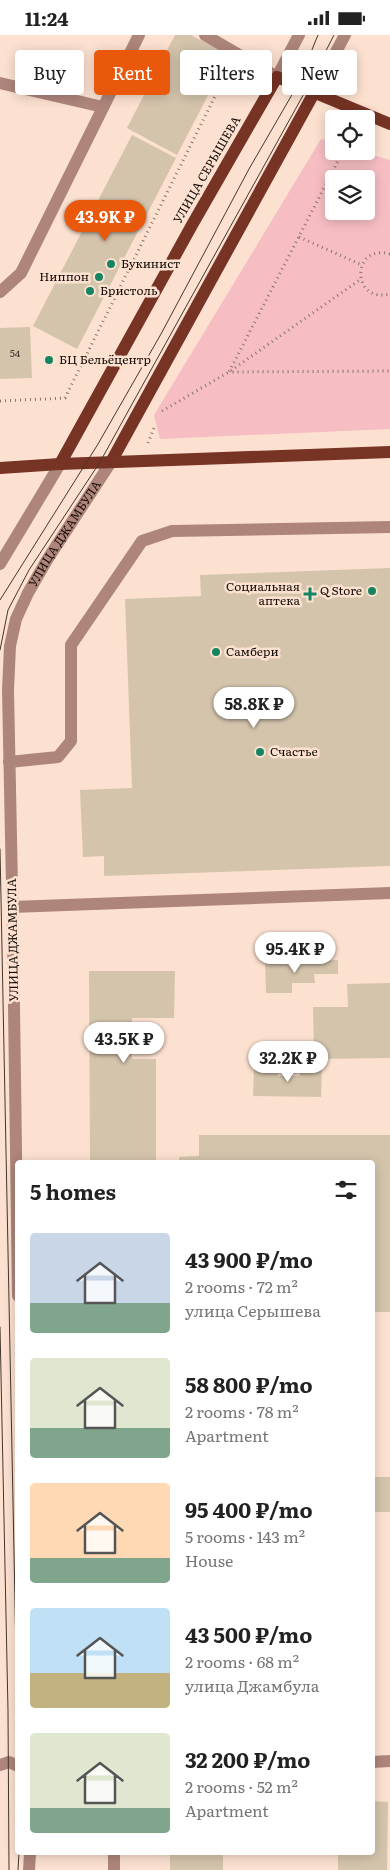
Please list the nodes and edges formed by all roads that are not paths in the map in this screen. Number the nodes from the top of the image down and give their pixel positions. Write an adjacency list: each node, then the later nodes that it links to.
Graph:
1 (139, 35): 11 (street)
2 (205, 35): 6 (street)
3 (299, 35): 6 (street)
4 (344, 35): 5 (street)
5 (336, 50)
6 (276, 77): 7 (main road); 16 (main road, УЛИЦА СЕРЫШЕВА)
7 (282, 80)
8 (0, 83): 11 (street)
9 (313, 95): 15 (main road)
10 (319, 95): 12 (main road)
11 (104, 107): 13 (street)
12 (390, 124)
13 (0, 292)
14 (390, 451): 15 (main road)
15 (111, 462): 16 (main road); 20 (street, УЛИЦА ДЖАМБУЛА)
16 (60, 464): 17 (main road); 19 (street)
17 (0, 468)
18 (390, 527): 20 (street)
19 (0, 564)
20 (9, 762): 22 (street, УЛИЦА ДЖАМБУЛА)
21 (390, 893): 22 (street)
22 (12, 907): 23 (street, УЛИЦА ДЖАМБУЛА)
23 (16, 1160)
24 (390, 1761): 25 (street)
25 (375, 1762)
26 (0, 1765): 27 (street)
27 (15, 1765)
28 (30, 1855): 30 (street)
29 (114, 1855): 31 (street)
30 (29, 1870)
31 (114, 1870)

